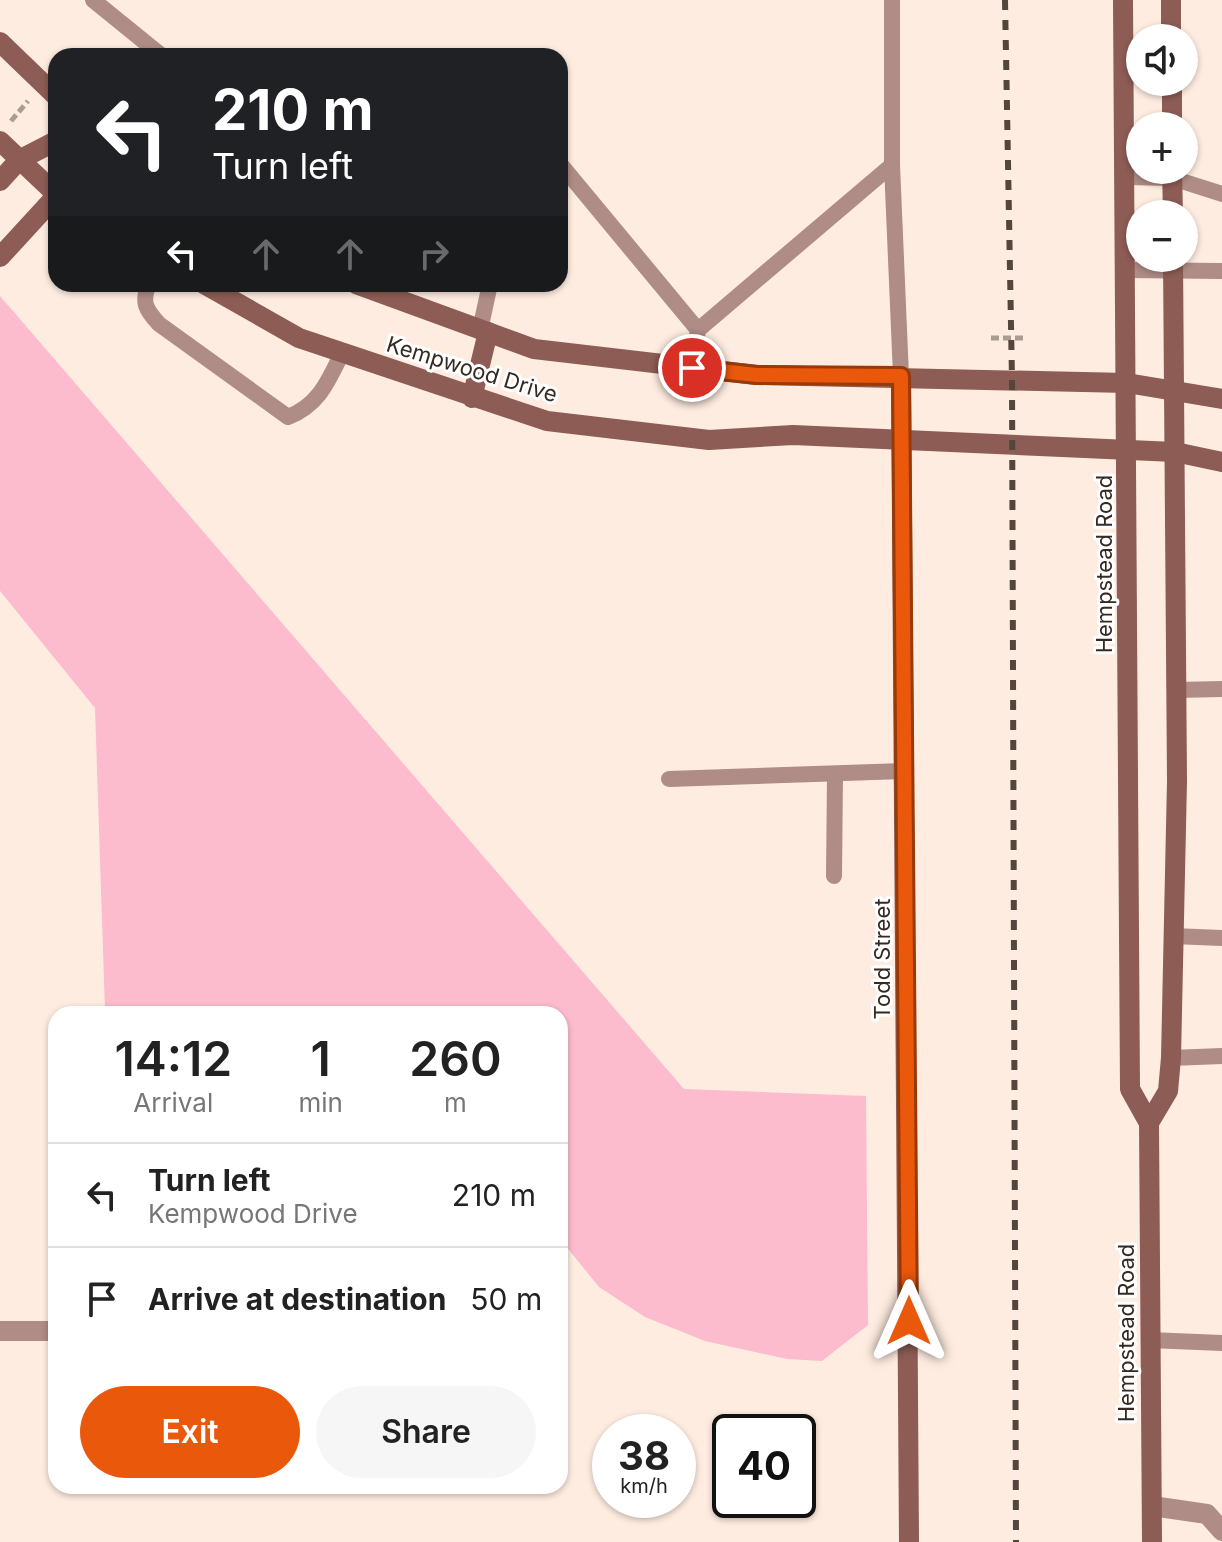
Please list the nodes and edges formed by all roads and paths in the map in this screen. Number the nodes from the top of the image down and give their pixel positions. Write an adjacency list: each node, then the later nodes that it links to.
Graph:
1 (93, 0): 7 (lane)
2 (892, 0): 14 (lane)
3 (1123, 0): 16 (main road, Hempstead Road)
4 (1171, 0): 5 (main road)
5 (1171, 24)
6 (0, 42): 8 (main road)
7 (152, 48)
8 (48, 88)
9 (30, 98): 10 (path)
10 (11, 121)
11 (0, 141): 13 (main road)
12 (48, 145): 13 (main road)
13 (19, 160): 17 (main road); 19 (main road)
14 (892, 165): 32 (lane); 38 (lane)
15 (568, 173): 32 (lane)
16 (1125, 177): 24 (main road, Hempstead Road)
17 (0, 181)
18 (1197, 184): 20 (lane)
19 (48, 187)
20 (1222, 194)
21 (48, 204): 22 (main road)
22 (0, 257)
23 (1198, 268): 25 (lane)
24 (1126, 270)
25 (1222, 271)
26 (1126, 272): 39 (main road, Hempstead Road)
27 (1173, 272): 40 (main road, Hempstead Road)
28 (146, 292): 36 (lane)
29 (218, 292): 36 (main road, Kempwood Drive)
30 (378, 292): 33 (main road, Kempwood Drive)
31 (489, 292): 33 (lane)
32 (698, 330): 37 (lane)
33 (484, 331): 37 (main road, Kempwood Drive); 41 (main road)
34 (991, 338): 35 (path)
35 (1027, 338)
36 (342, 353): 41 (main road, Kempwood Drive)
37 (692, 368): 38 (main road, Kempwood Drive)
38 (901, 376): 39 (main road, Kempwood Drive); 43 (main road, Todd Street)
39 (1127, 383): 40 (main road, Kempwood Drive); 44 (main road, Hempstead Road)
40 (1174, 388): 42 (main road, Kempwood Drive); 45 (main road, Hempstead Road)
41 (472, 398): 43 (main road, Kempwood Drive)
42 (1222, 399)
43 (901, 441): 44 (main road, Kempwood Drive); 49 (main road, Todd Street)
44 (1127, 450): 45 (main road, Kempwood Drive); 57 (main road, Hempstead Road)
45 (1175, 452): 46 (main road, Kempwood Drive); 48 (main road, Hempstead Road)
46 (1222, 462)
47 (1222, 689): 48 (lane)
48 (1177, 690): 53 (main road, Hempstead Road)
49 (904, 771): 50 (lane); 64 (main road, Todd Street)
50 (835, 775): 51 (lane); 52 (lane)
51 (669, 779)
52 (834, 876)
53 (1172, 936): 54 (lane); 56 (main road, Hempstead Road)
54 (1222, 938)
55 (1222, 1056): 56 (lane)
56 (1171, 1058): 57 (main road, Hempstead Road)
57 (1149, 1123): 60 (main road, Hempstead Road)
58 (0, 1331): 59 (street)
59 (48, 1331)
60 (1149, 1340): 61 (lane); 62 (main road, Hempstead Road)
61 (1222, 1343)
62 (1152, 1506): 63 (street); 65 (main road, Hempstead Road)
63 (1222, 1531)
64 (909, 1542)
65 (1152, 1542)

